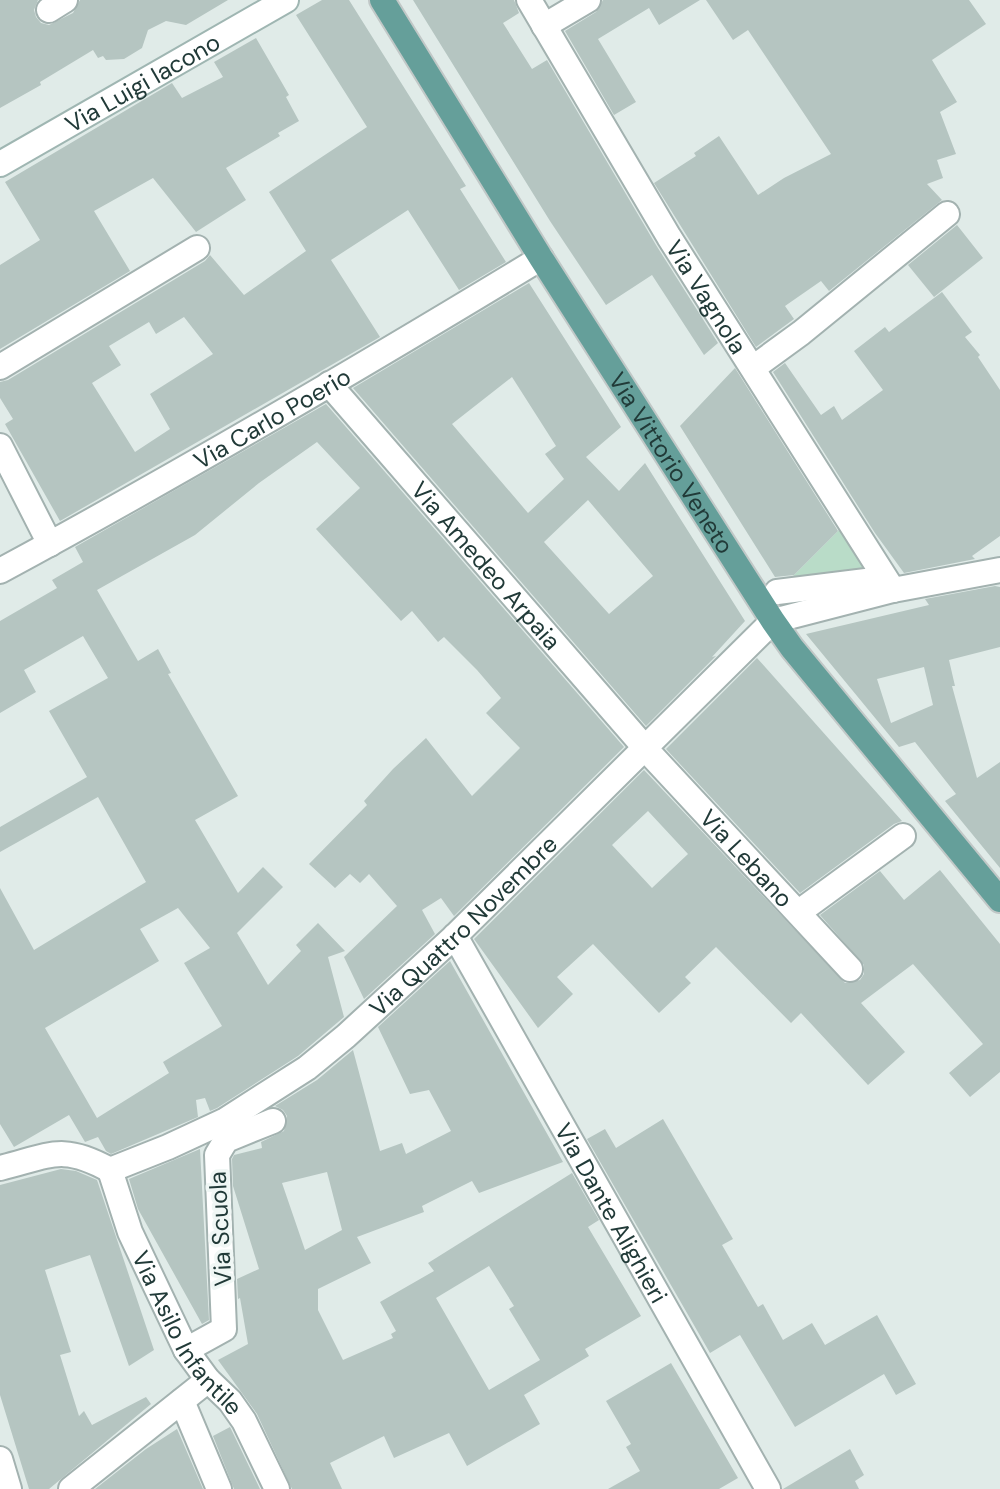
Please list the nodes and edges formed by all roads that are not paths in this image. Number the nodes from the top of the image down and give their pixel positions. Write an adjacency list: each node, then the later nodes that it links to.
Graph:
1 (286, 0): 6 (street, Via Luigi Iacono)
2 (382, 0): 9 (main road, Via Vittorio Veneto)
3 (529, 0): 5 (street, Via Vagnola)
4 (588, 0): 5 (street)
5 (544, 26): 11 (street, Via Vagnola)
6 (0, 164)
7 (947, 214): 11 (street)
8 (197, 248): 10 (street)
9 (541, 258): 12 (street, Via Carlo Poerio); 19 (main road, Via Vittorio Veneto)
10 (0, 367)
11 (753, 368): 17 (street, Via Vagnola)
12 (329, 384): 14 (street, Via Carlo Poerio); 20 (street, Via Amedeo Arpaia)
13 (1, 451): 14 (street)
14 (50, 544): 16 (street, Via Carlo Poerio)
15 (1000, 570): 17 (street)
16 (0, 571)
17 (884, 585): 18 (street); 19 (street)
18 (777, 592)
19 (773, 621): 20 (street, Via Quattro Novembre); 22 (main road, Via Vittorio Veneto)
20 (645, 747): 23 (street, Via Lebano); 24 (street, Via Quattro Novembre)
21 (903, 836): 23 (street)
22 (1000, 900)
23 (799, 912): 25 (street, Via Lebano)
24 (455, 936): 28 (street, Via Quattro Novembre); 37 (street, Via Dante Alighieri)
25 (850, 969)
26 (273, 1121): 29 (street, Via Scuola)
27 (0, 1168): 28 (street)
28 (110, 1170): 29 (street, Via Asilo Infantile)
29 (186, 1350): 30 (street, Via Asilo Infantile)
30 (208, 1380): 31 (street); 36 (street, Via Asilo Infantile)
31 (182, 1401): 33 (street); 35 (street)
32 (0, 1459): 34 (street)
33 (76, 1487)
34 (9, 1489)
35 (219, 1489)
36 (277, 1489)
37 (768, 1489)

